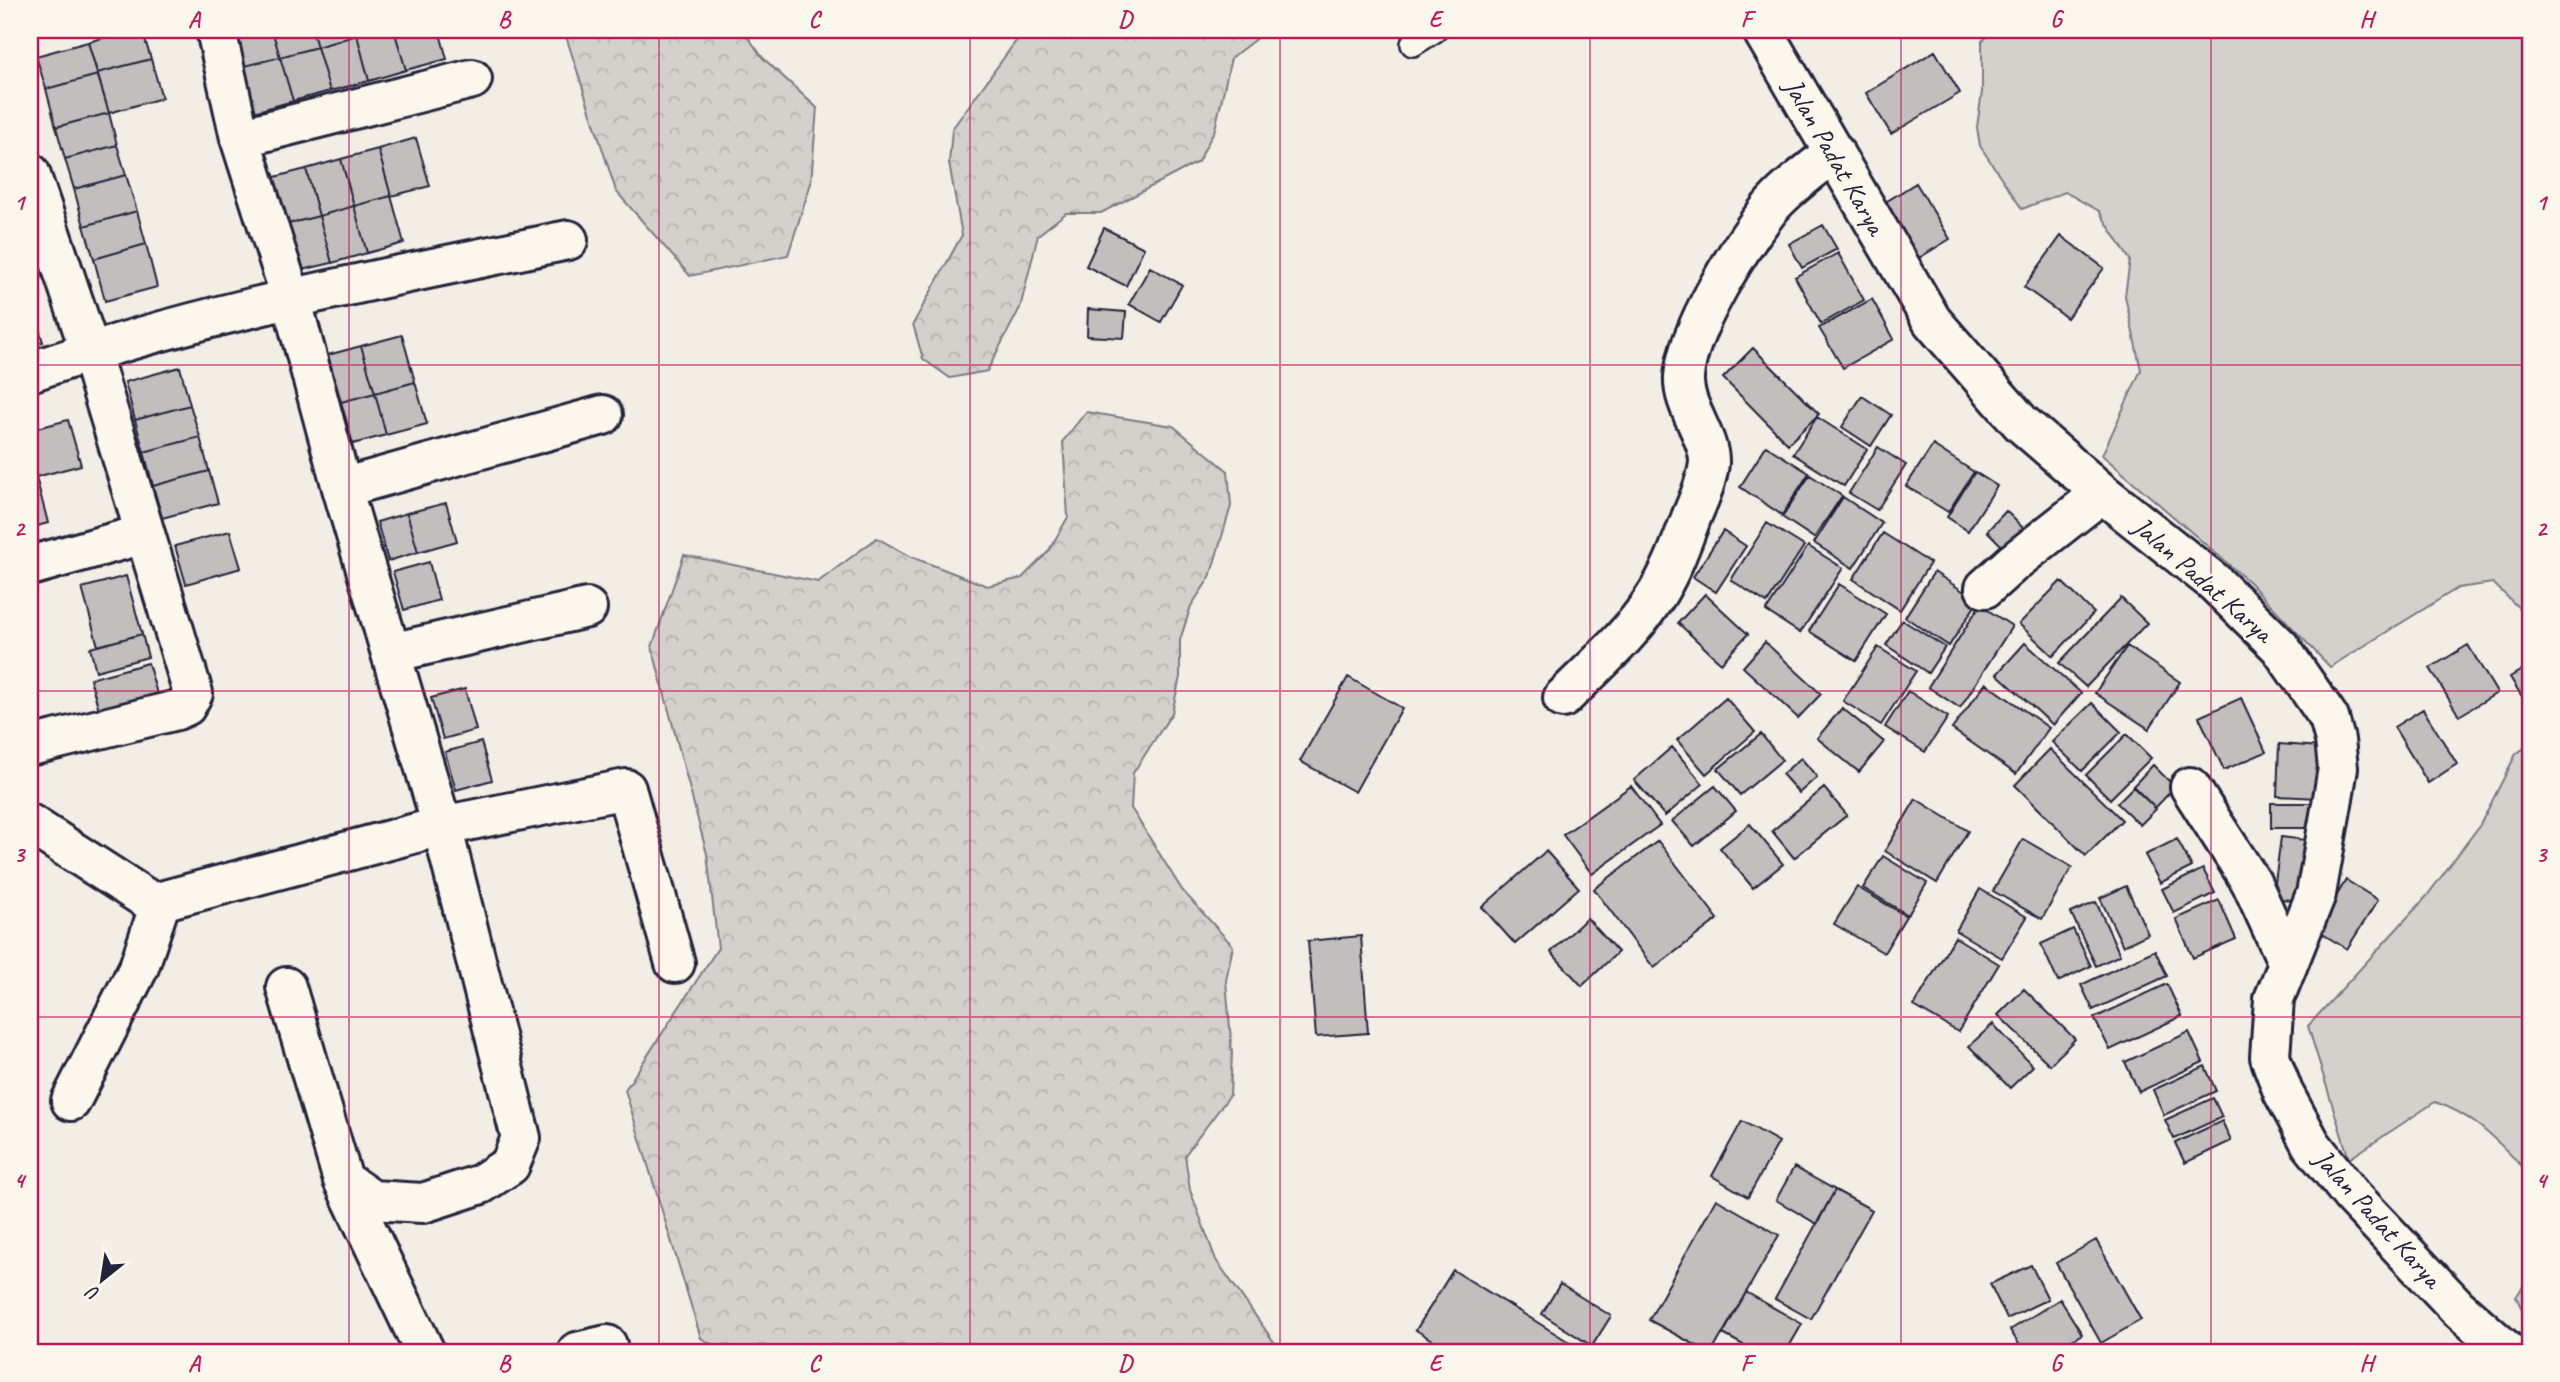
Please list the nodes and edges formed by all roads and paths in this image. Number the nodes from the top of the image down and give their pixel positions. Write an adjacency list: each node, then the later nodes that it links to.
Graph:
1 (216, 30): 6 (street)
2 (1435, 30): 4 (lane)
3 (1762, 30): 7 (street, Jalan Padat Karya)
4 (1413, 44)
5 (472, 79): 6 (street)
6 (240, 138): 10 (street)
7 (1834, 152): 15 (street, Jalan Padat Karya); 21 (street)
8 (32, 189): 11 (street)
9 (568, 240): 10 (street)
10 (291, 298): 11 (street); 14 (street)
11 (90, 351): 12 (street); 16 (street)
12 (30, 372)
13 (603, 415): 14 (street)
14 (342, 488): 20 (street)
15 (2102, 493): 18 (street); 28 (street, Jalan Padat Karya)
16 (144, 534): 17 (street); 22 (street)
17 (30, 566)
18 (1985, 588)
19 (587, 608): 20 (street)
20 (391, 653): 25 (street)
21 (1563, 698)
22 (30, 746)
23 (2190, 787): 28 (street)
24 (30, 824): 26 (street)
25 (442, 826): 26 (street); 27 (street); 31 (street)
26 (161, 901): 30 (street)
27 (675, 963)
28 (2288, 963): 32 (street, Jalan Padat Karya)
29 (286, 987): 31 (street)
30 (71, 1101)
31 (342, 1180): 33 (street)
32 (2458, 1308): 34 (street); 35 (street, Jalan Padat Karya)
33 (425, 1352)
34 (2487, 1352)
35 (2508, 1352)

